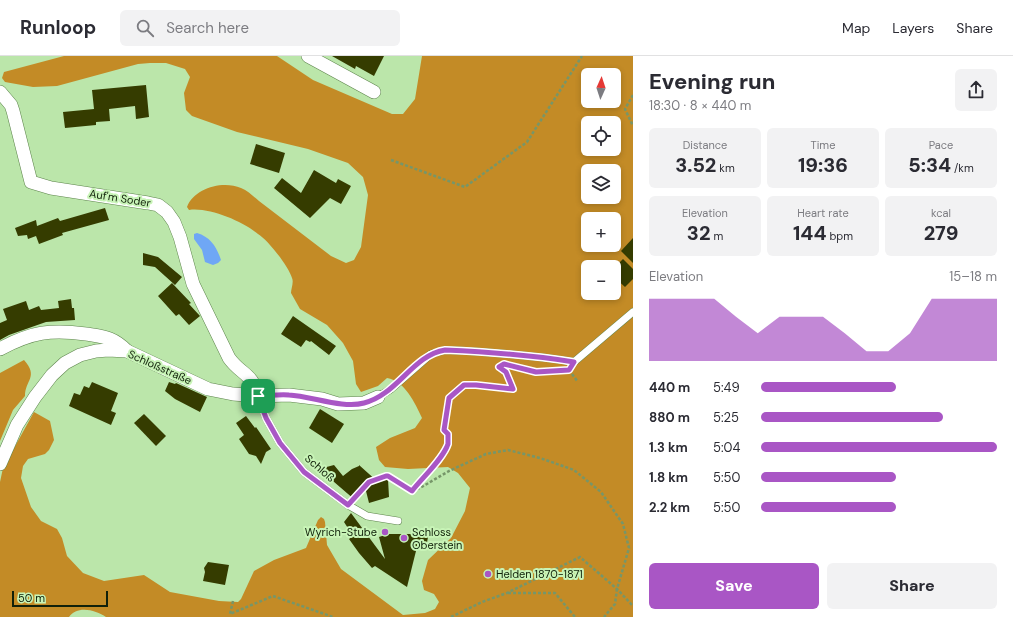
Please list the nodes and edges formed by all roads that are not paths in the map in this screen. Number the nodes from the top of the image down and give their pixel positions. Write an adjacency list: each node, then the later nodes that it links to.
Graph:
1 (308, 56): 3 (street)
2 (0, 92): 7 (street, Auf'm Soder)
3 (374, 92)
4 (633, 312): 8 (lane)
5 (0, 349): 6 (street)
6 (127, 351): 7 (street, Schloßstraße); 9 (street, Schloßstraße)
7 (258, 396): 8 (street, Schloßstraße); 10 (lane, Schloß)
8 (378, 398)
9 (0, 464)
10 (398, 521)

